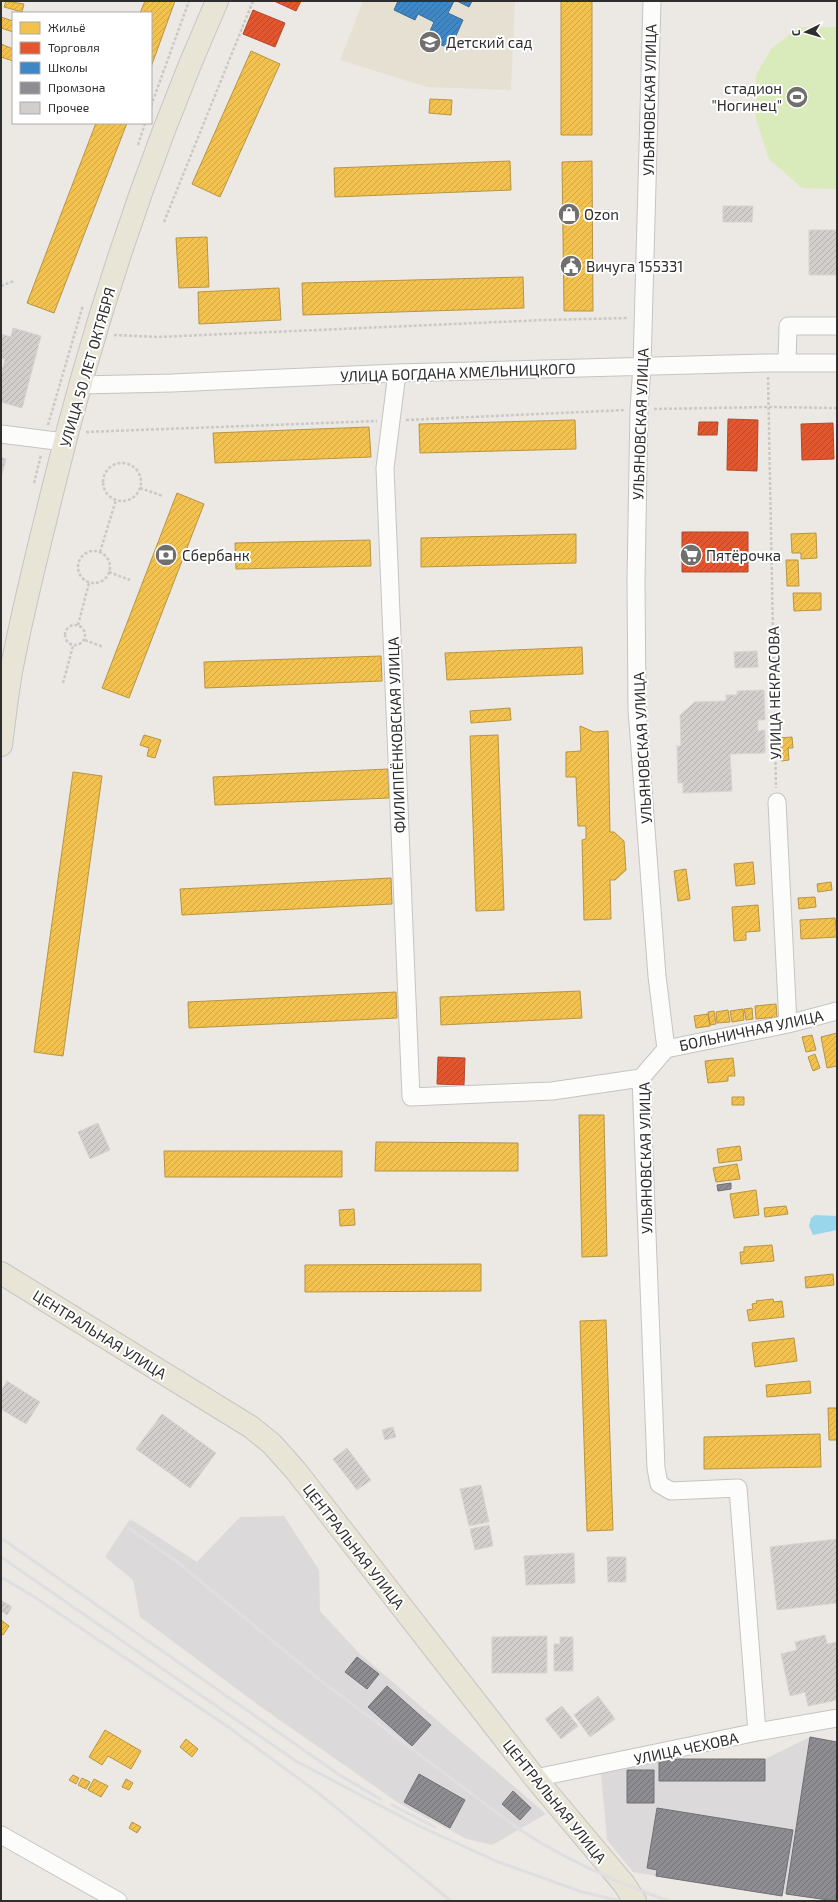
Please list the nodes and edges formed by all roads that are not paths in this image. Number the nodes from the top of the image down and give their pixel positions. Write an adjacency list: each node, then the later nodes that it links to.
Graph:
1 (217, 1): 8 (main road, УЛИЦА 50 ЛЕТ ОКТЯБРЯ)
2 (652, 1): 6 (street, УЛЬЯНОВСКАЯ УЛИЦА)
3 (837, 326): 4 (street)
4 (787, 363): 5 (street, УЛИЦА БОГДАНА ХМЕЛЬНИЦКОГО); 6 (street, УЛИЦА БОГДАНА ХМЕЛЬНИЦКОГО)
5 (837, 363)
6 (642, 366): 7 (street, УЛИЦА БОГДАНА ХМЕЛЬНИЦКОГО); 16 (street, УЛЬЯНОВСКАЯ УЛИЦА)
7 (397, 373): 8 (street, УЛИЦА БОГДАНА ХМЕЛЬНИЦКОГО); 17 (street, ФИЛИППЁНКОВСКАЯ УЛИЦА)
8 (79, 385): 10 (main road, УЛИЦА 50 ЛЕТ ОКТЯБРЯ)
9 (1, 434): 10 (street)
10 (65, 438): 11 (main road, УЛИЦА 50 ЛЕТ ОКТЯБРЯ)
11 (6, 679): 12 (main road, УЛИЦА 50 ЛЕТ ОКТЯБРЯ)
12 (1, 745)
13 (777, 802): 15 (street)
14 (837, 1010): 15 (street, БОЛЬНИЧНАЯ УЛИЦА)
15 (788, 1024): 16 (street, БОЛЬНИЧНАЯ УЛИЦА)
16 (666, 1049): 17 (street, УЛЬЯНОВСКАЯ УЛИЦА)
17 (641, 1078): 20 (street, УЛЬЯНОВСКАЯ УЛИЦА)
18 (1, 1273): 21 (main road, ЦЕНТРАЛЬНАЯ УЛИЦА)
19 (837, 1718): 20 (street, УЛИЦА ЧЕХОВА)
20 (757, 1732): 21 (street, УЛИЦА ЧЕХОВА)
21 (535, 1778): 24 (main road, ЦЕНТРАЛЬНАЯ УЛИЦА)
22 (1, 1835): 23 (street)
23 (118, 1901)
24 (635, 1901)

